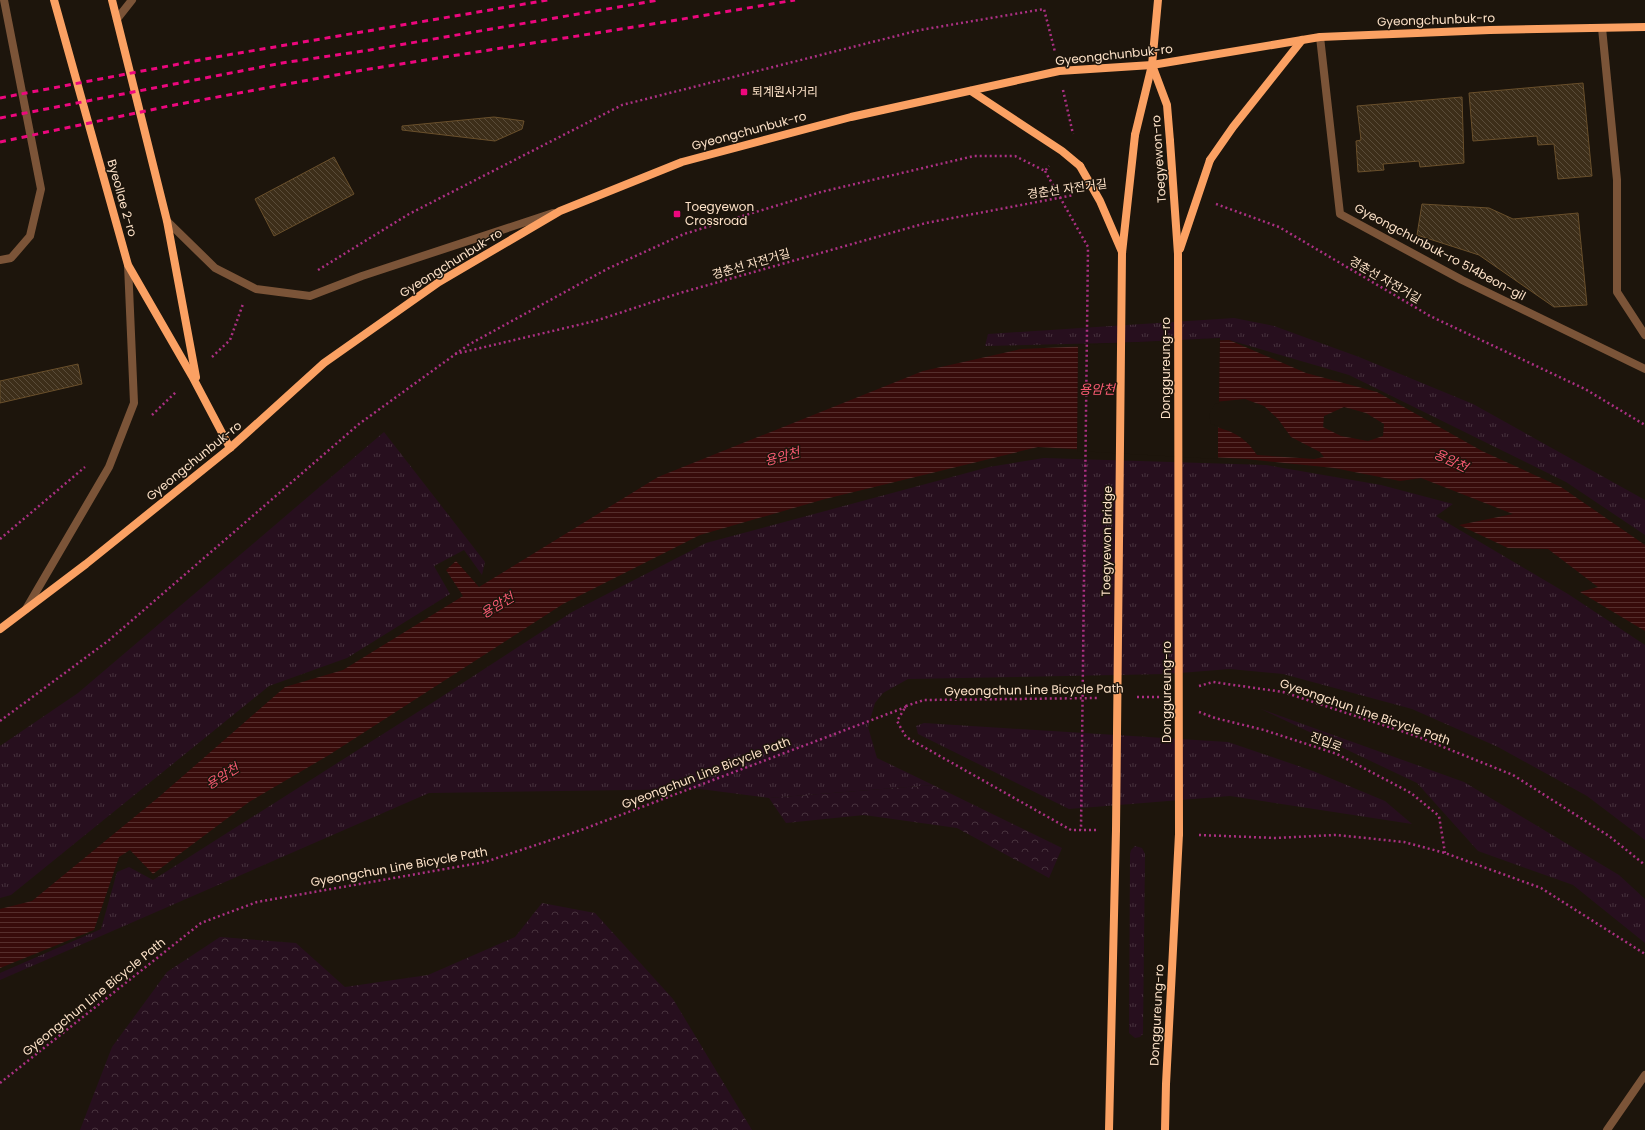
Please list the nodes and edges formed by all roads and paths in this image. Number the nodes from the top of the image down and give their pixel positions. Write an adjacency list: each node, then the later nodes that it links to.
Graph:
1 (4, 0): 19 (street)
2 (54, 0): 20 (street, Byeollae 2-ro)
3 (112, 0): 6 (street, Byeollae 2-ro)
4 (132, 0): 6 (street)
5 (1158, 0): 11 (street, Toegyewon-ro)
6 (117, 19): 16 (street, Byeollae 2-ro)
7 (1645, 27): 8 (street, Gyeongchunbuk-ro)
8 (1602, 28): 9 (street, Gyeongchunbuk-ro); 21 (street)
9 (1320, 37): 10 (street, Gyeongchunbuk-ro); 23 (street, Gyeongchunbuk-ro 514beon-gil)
10 (1302, 40): 11 (street, Gyeongchunbuk-ro); 18 (street, bridge)
11 (1152, 65): 12 (street, Gyeongchunbuk-ro); 17 (street, Toegyewon-ro, bridge); 18 (street, Toegyewon-ro, bridge)
12 (971, 91): 15 (street, Gyeongchunbuk-ro); 17 (street, bridge)
13 (1080, 194): 22 (path, 경춘선 자전거길)
14 (1210, 201): 25 (path, 경춘선 자전거길)
15 (560, 211): 16 (street); 26 (street, Gyeongchunbuk-ro)
16 (167, 221): 24 (street, Byeollae 2-ro)
17 (1122, 253): 37 (street, Toegyewon Bridge, bridge)
18 (1178, 254): 38 (street, Donggureung-ro, bridge)
19 (0, 260)
20 (128, 265): 24 (street, Byeollae 2-ro); 27 (street)
21 (1645, 335)
22 (454, 355): 35 (path); 36 (path, bridge)
23 (1645, 370)
24 (199, 390): 26 (street, Byeollae 2-ro)
25 (1645, 425)
26 (230, 448): 27 (street, Gyeongchunbuk-ro)
27 (26, 609): 28 (street, Gyeongchunbuk-ro)
28 (0, 629)
29 (1198, 686): 40 (path, Gyeongchun Line Bicycle Path)
30 (1161, 697): 32 (path, Gyeongchun Line Bicycle Path)
31 (1106, 698): 33 (path, Gyeongchun Line Bicycle Path)
32 (1130, 698)
33 (906, 706): 36 (path); 43 (path, Gyeongchun Line Bicycle Path)
34 (1194, 710): 39 (path, 진입로)
35 (0, 721)
36 (1081, 830): 37 (path)
37 (1116, 830): 44 (street)
38 (1179, 834): 39 (path); 45 (street, Donggureung-ro)
39 (1445, 853): 41 (path)
40 (1645, 865)
41 (1645, 954)
42 (1645, 1075): 46 (street)
43 (0, 1083)
44 (1109, 1130)
45 (1165, 1130)
46 (1607, 1130)

